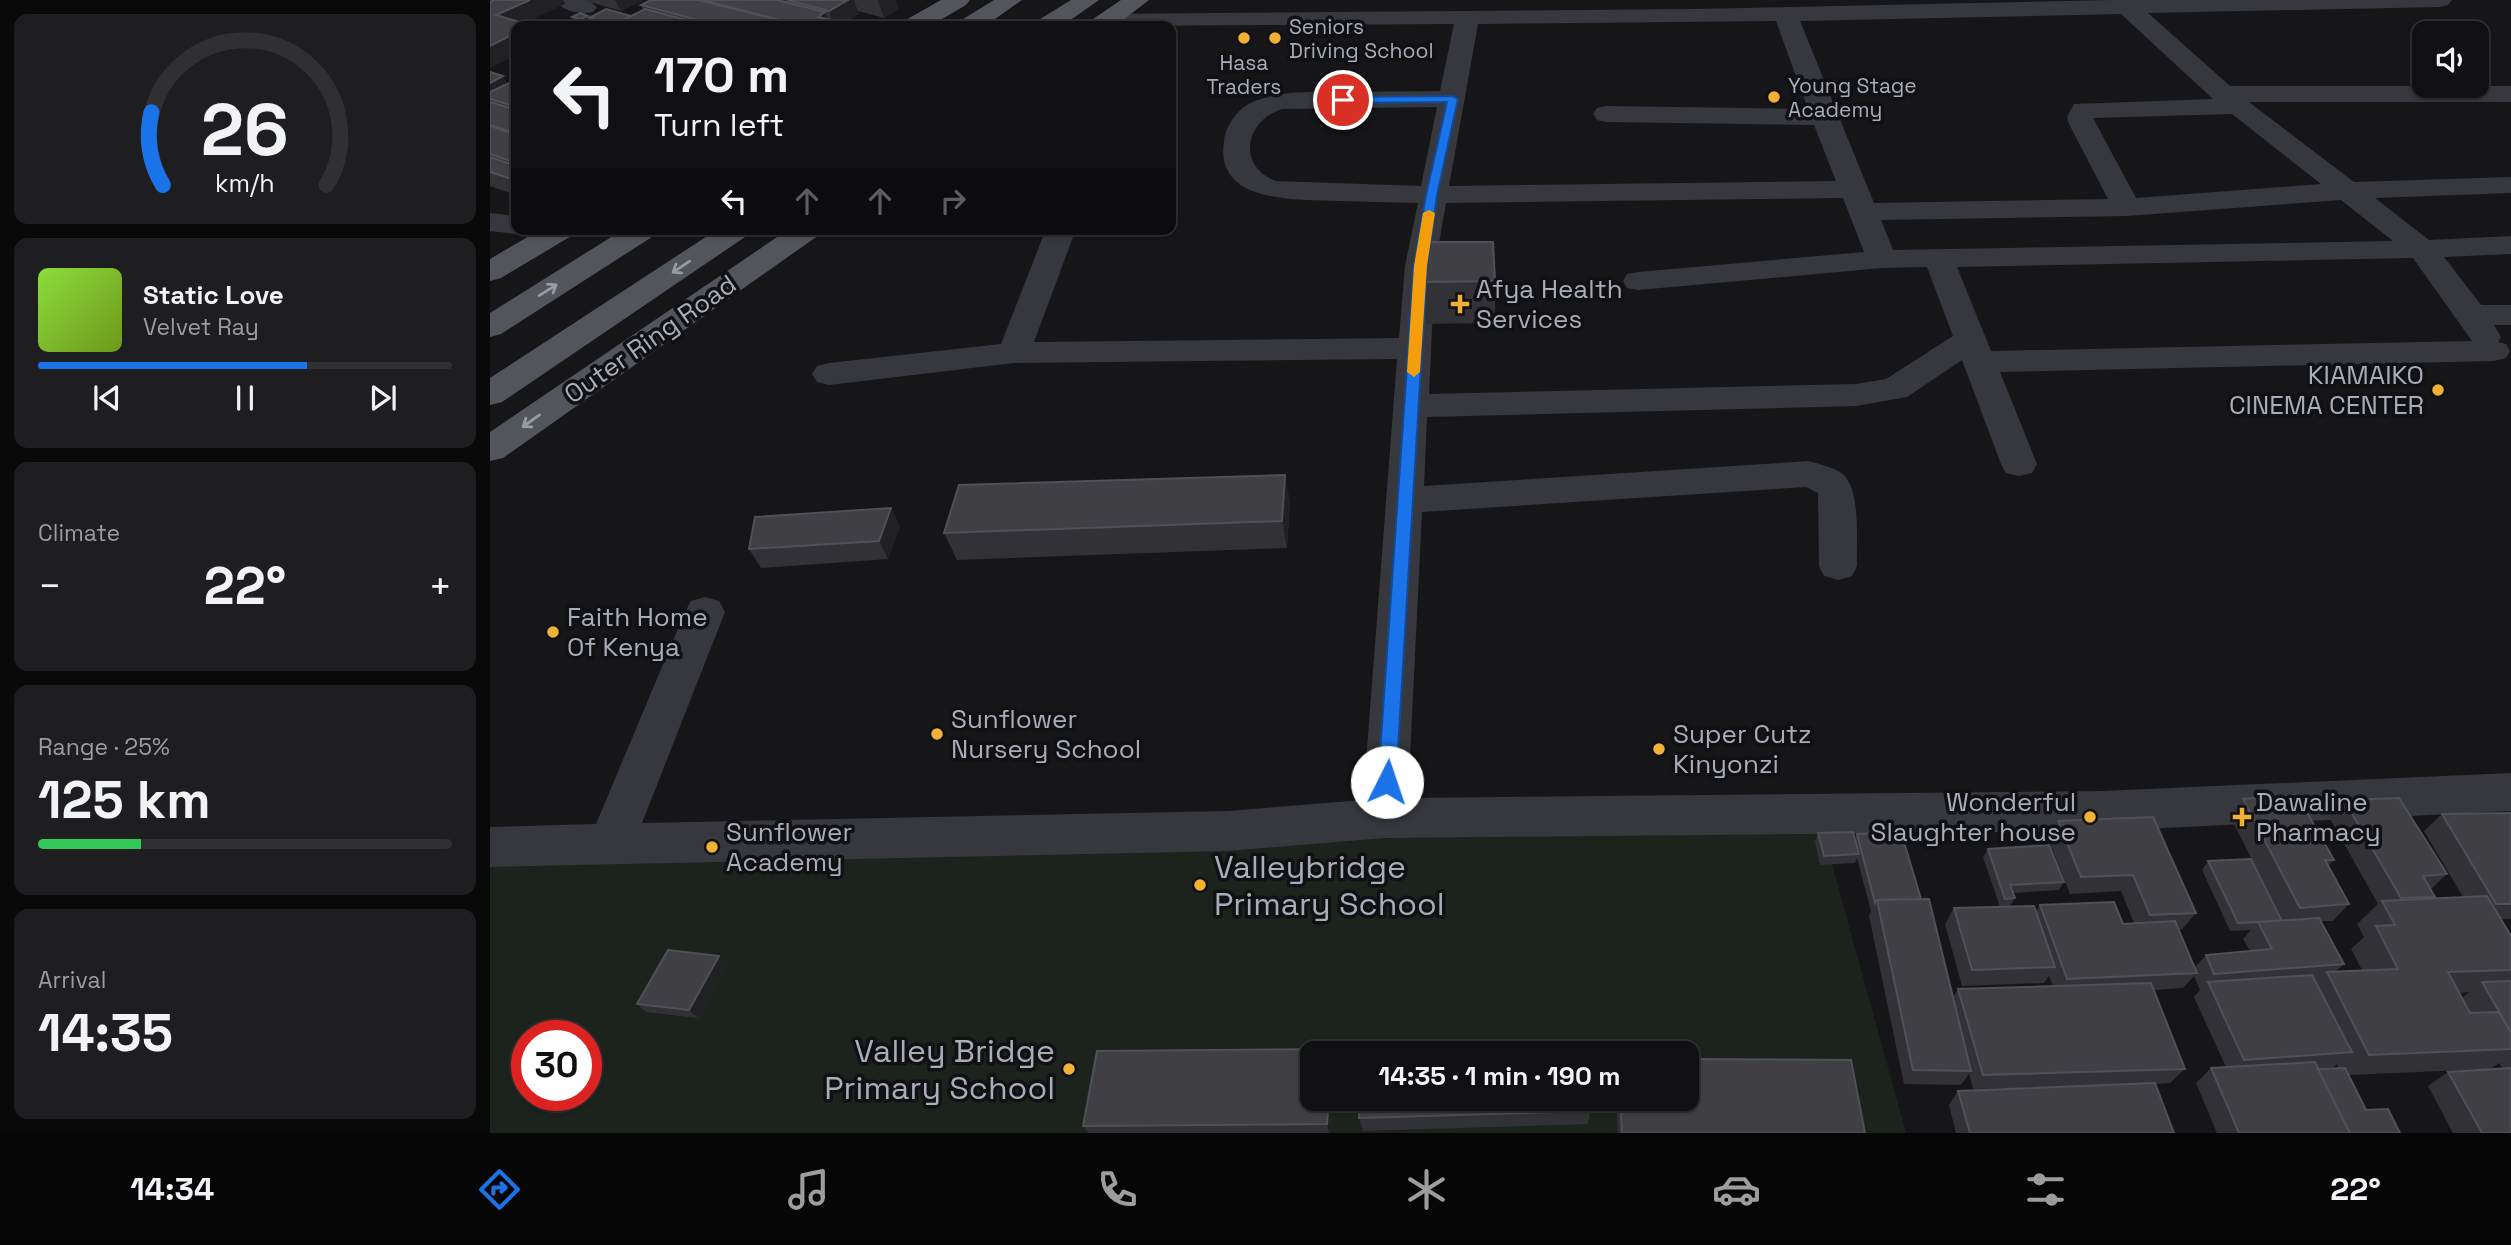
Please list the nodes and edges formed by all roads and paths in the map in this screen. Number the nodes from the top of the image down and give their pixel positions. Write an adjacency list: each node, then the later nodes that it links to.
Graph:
1 (958, 0): 12 (main road)
2 (1010, 0): 13 (main road)
3 (1087, 0): 14 (main road)
4 (1137, 0): 15 (main road)
5 (1383, 0): 10 (street)
6 (2440, 0): 7 (street)
7 (2291, 1): 8 (street)
8 (2126, 6): 9 (street); 19 (street)
9 (1785, 14): 11 (street); 21 (street)
10 (1359, 18): 11 (street); 16 (street)
11 (1467, 18): 18 (street)
12 (922, 21)
13 (977, 21)
14 (1054, 21)
15 (1106, 21)
16 (1168, 21)
17 (2511, 94): 19 (street)
18 (1453, 99): 24 (street); 24 (street)
19 (2230, 100): 23 (street); 26 (street)
20 (1606, 114): 21 (street)
21 (1824, 117): 25 (street)
22 (2511, 185): 23 (street)
23 (2347, 191): 26 (street); 35 (street)
24 (1432, 195): 25 (street); 43 (street)
25 (1858, 200): 26 (street); 37 (street)
26 (2127, 207)
27 (490, 222): 28 (street)
28 (511, 224)
29 (552, 235): 38 (main road)
30 (636, 235): 42 (main road, one-way to 30)
31 (729, 235): 48 (main road, Outer Ring Road, one-way to 48)
32 (800, 235): 50 (main road, Outer Ring Road, one-way to 50)
33 (1059, 235): 45 (street)
34 (2511, 245): 35 (street)
35 (2422, 249): 36 (street); 40 (street)
36 (1939, 258): 37 (street); 44 (street)
37 (1882, 259): 39 (street)
38 (490, 272)
39 (1638, 281)
40 (2472, 315): 41 (street); 46 (street)
41 (2511, 315)
42 (490, 327)
43 (1415, 348): 45 (street); 49 (street)
44 (1975, 350): 46 (street); 49 (street); 51 (street)
45 (1014, 353): 47 (street)
46 (2503, 361)
47 (829, 374)
48 (490, 394)
49 (1412, 406): 52 (street)
50 (490, 449)
51 (2019, 464)
52 (1404, 499): 53 (street); 56 (street)
53 (1838, 566)
54 (705, 612): 57 (street)
55 (2511, 792): 56 (street)
56 (1384, 818): 57 (street)
57 (610, 845): 58 (street)
58 (490, 848)

